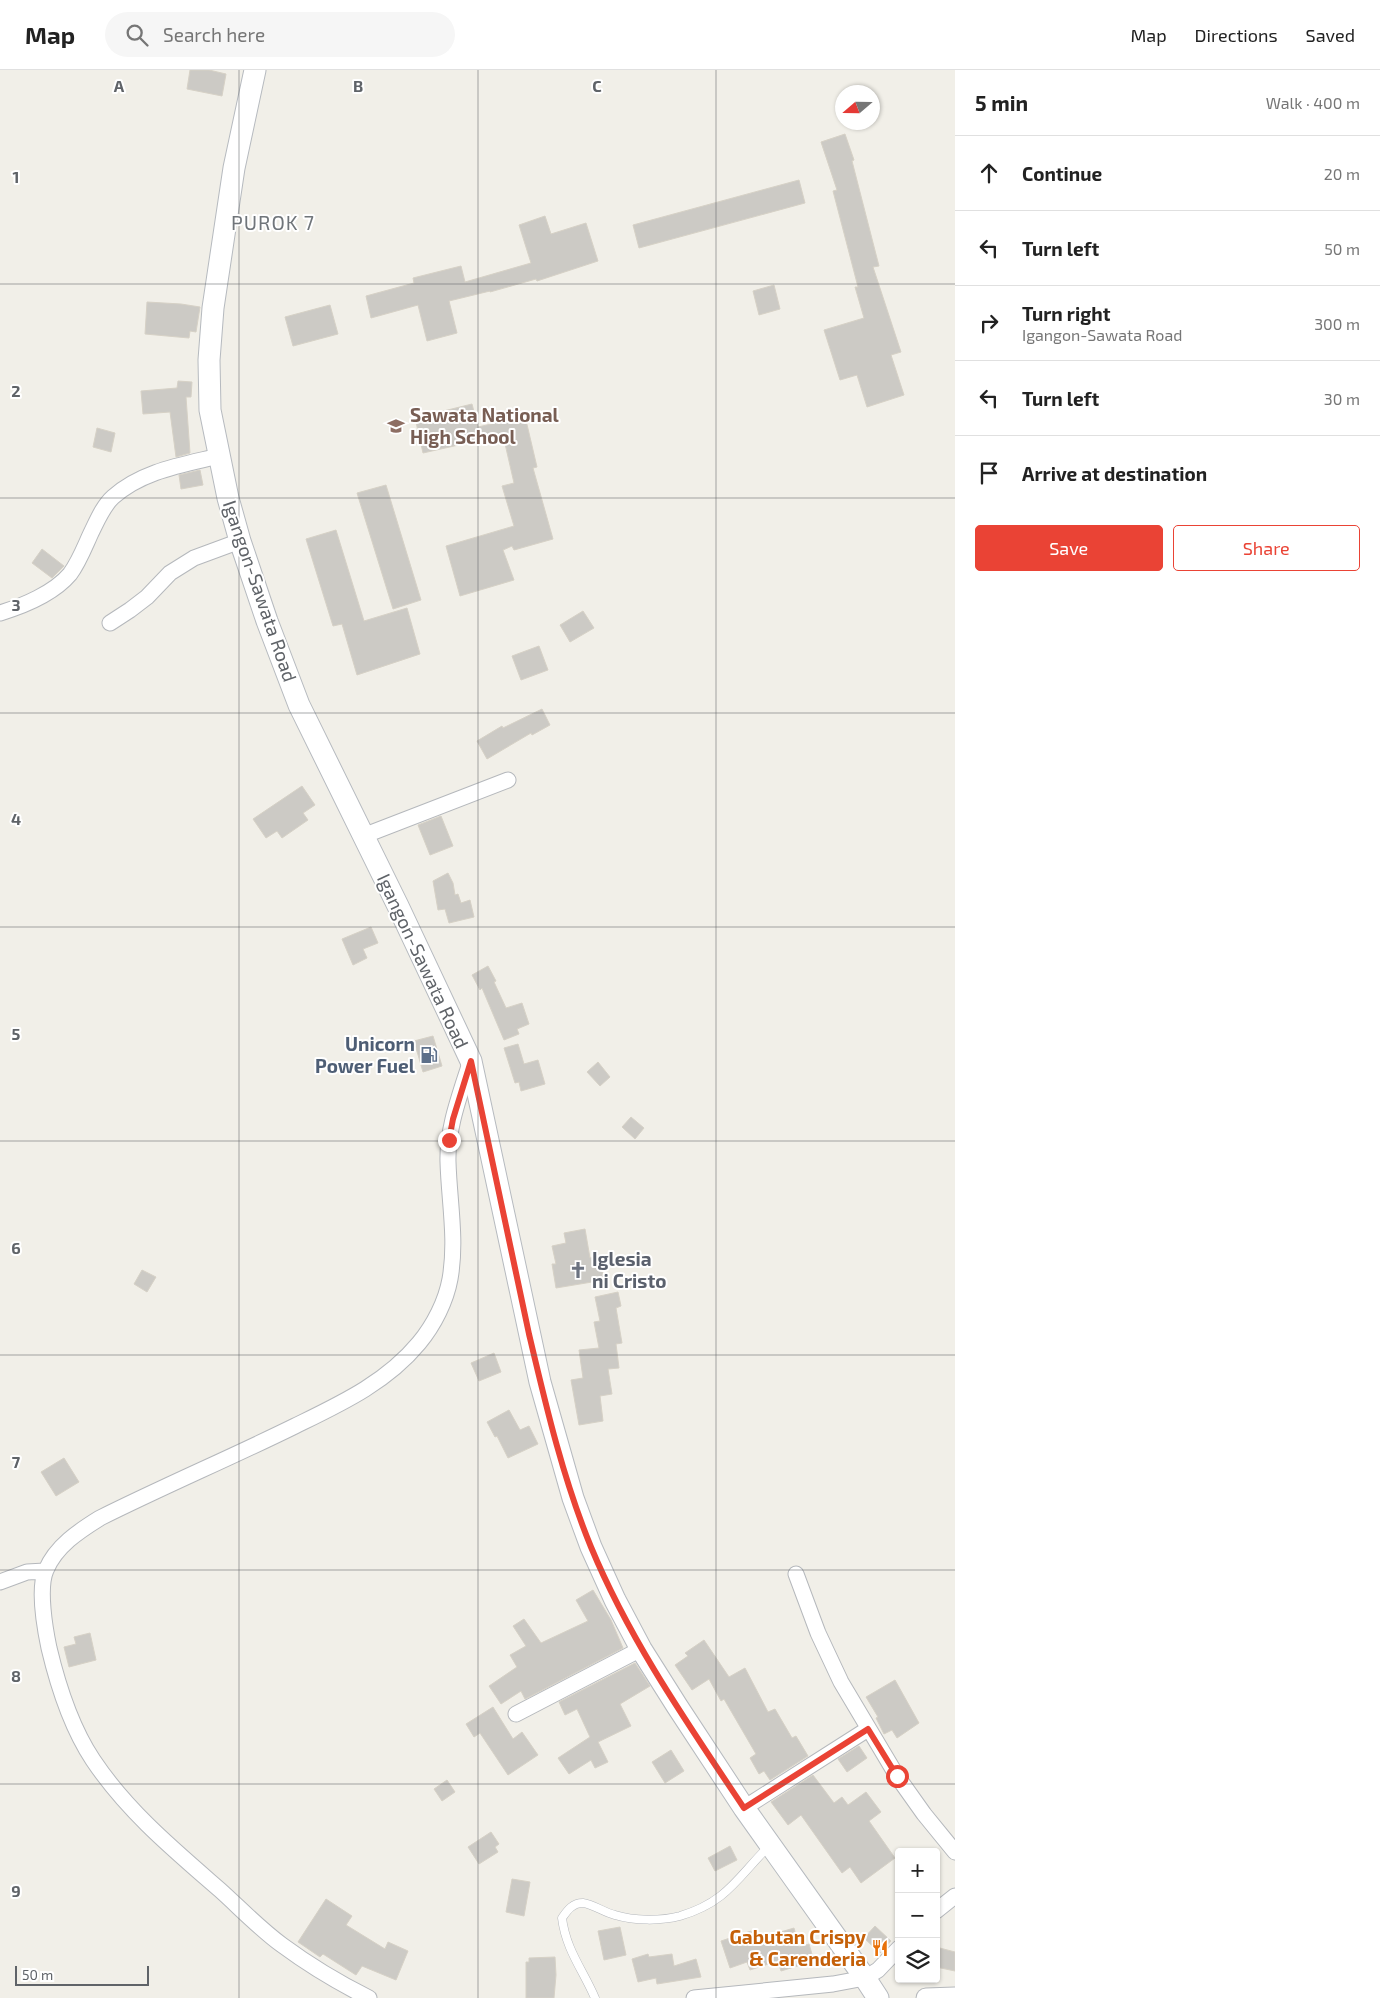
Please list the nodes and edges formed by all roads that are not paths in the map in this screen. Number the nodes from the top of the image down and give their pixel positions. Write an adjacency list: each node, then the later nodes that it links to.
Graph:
1 (255, 70): 2 (main road, Igangon-Sawata Road)
2 (219, 456): 3 (main road, Igangon-Sawata Road); 4 (street)
3 (240, 541): 5 (street); 7 (main road, Igangon-Sawata Road)
4 (0, 613)
5 (110, 623)
6 (508, 780): 7 (street)
7 (363, 836): 8 (main road, Igangon-Sawata Road)
8 (471, 1061): 9 (street); 12 (main road, Igangon-Sawata Road)
9 (46, 1571): 11 (street); 23 (street)
10 (796, 1574): 14 (street)
11 (0, 1582)
12 (641, 1649): 13 (street); 15 (main road, Igangon-Sawata Road)
13 (516, 1714)
14 (868, 1729): 15 (street); 17 (street)
15 (744, 1808): 16 (main road, Igangon-Sawata Road)
16 (770, 1845): 21 (main road, Igangon-Sawata Road); 24 (lane)
17 (955, 1852)
18 (955, 1896): 19 (street)
19 (940, 1908)
20 (895, 1952): 21 (street)
21 (865, 1978): 25 (street); 26 (main road, Igangon-Sawata Road)
22 (955, 1997): 27 (street)
23 (369, 1998)
24 (595, 1998)
25 (694, 1998)
26 (878, 1998)
27 (926, 1998)

